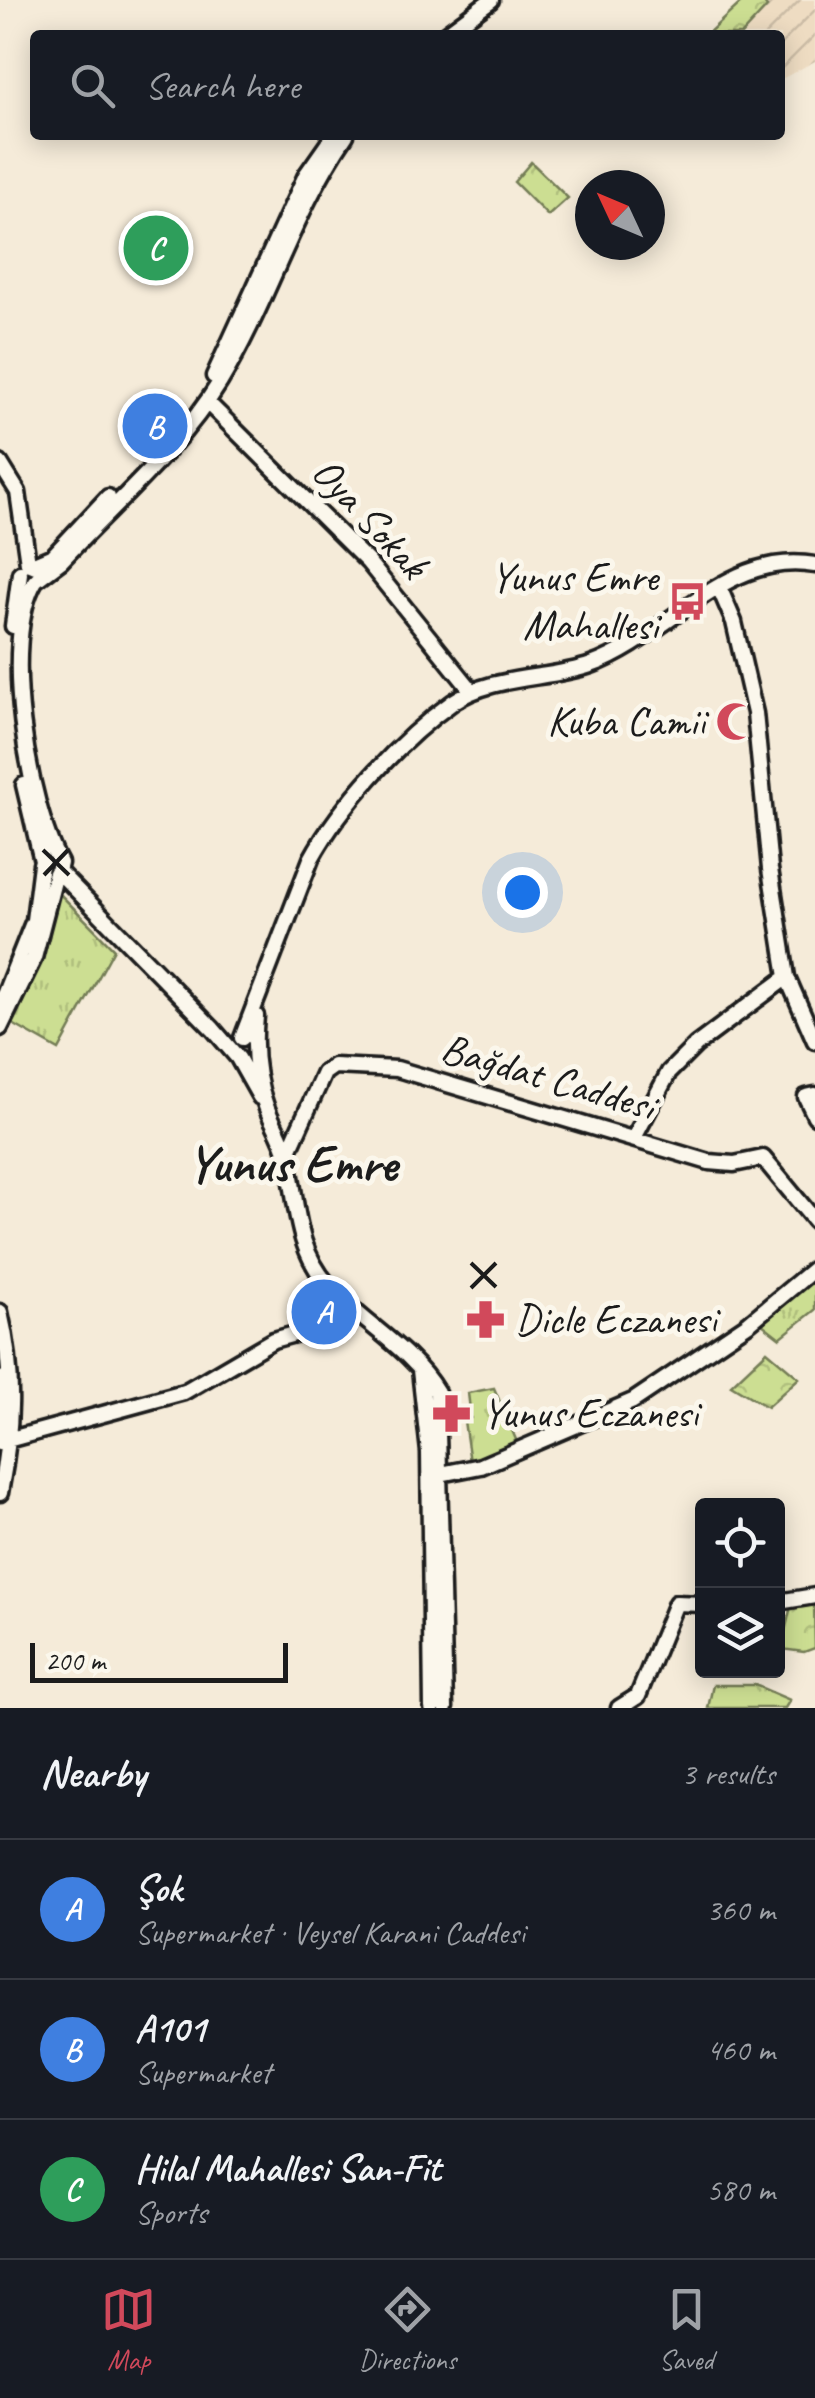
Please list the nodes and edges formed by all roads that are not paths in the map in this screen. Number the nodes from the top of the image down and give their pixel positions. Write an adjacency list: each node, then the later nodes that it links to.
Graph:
1 (477, 0): 3 (street)
2 (491, 0): 3 (street)
3 (456, 20): 4 (street); 5 (street)
4 (439, 30)
5 (448, 30)
6 (331, 140): 8 (street)
7 (342, 140): 8 (street)
8 (312, 177): 9 (street)
9 (247, 317): 10 (street); 13 (street)
10 (208, 402): 13 (street); 15 (street, Oya Sokak)
11 (0, 463): 13 (street)
12 (815, 566): 14 (street)
13 (31, 572): 16 (street)
14 (720, 587): 15 (street); 17 (street)
15 (472, 691): 21 (street)
16 (51, 865): 18 (street); 19 (street); 21 (street)
17 (787, 976): 20 (street); 24 (street)
18 (0, 1005)
19 (0, 1028)
20 (815, 1041)
21 (243, 1048): 25 (street)
22 (811, 1096): 23 (street)
23 (815, 1116)
24 (634, 1138): 25 (street, Bağdat Caddesi); 26 (street, Bağdat Caddesi)
25 (287, 1155): 29 (street)
26 (815, 1221)
27 (815, 1268): 32 (street)
28 (0, 1312): 31 (street)
29 (360, 1316): 31 (street); 32 (street)
30 (0, 1352): 31 (street)
31 (3, 1441): 33 (street)
32 (436, 1475): 37 (street); 38 (street)
33 (0, 1492)
34 (815, 1596): 35 (street)
35 (785, 1601)
36 (695, 1604): 39 (street)
37 (432, 1708)
38 (445, 1708)
39 (619, 1708)

